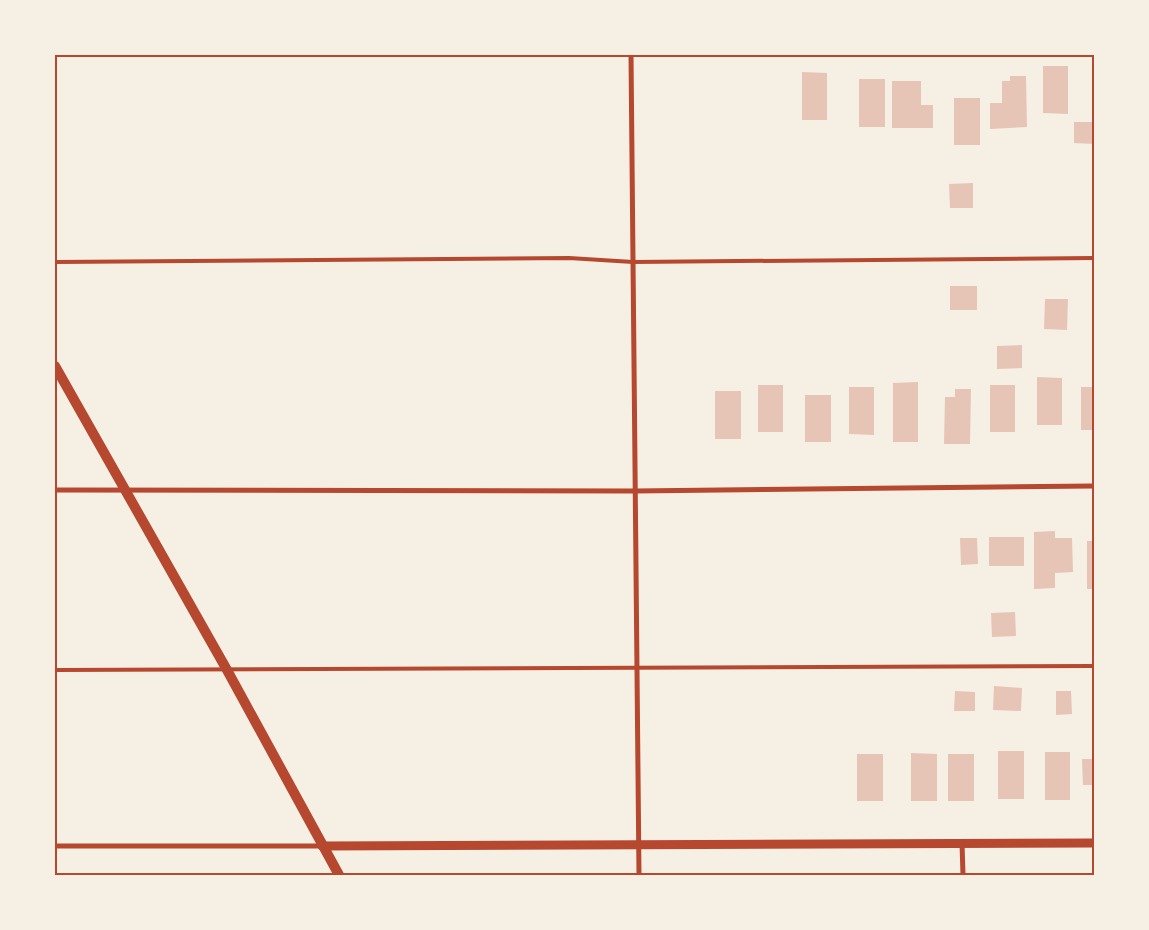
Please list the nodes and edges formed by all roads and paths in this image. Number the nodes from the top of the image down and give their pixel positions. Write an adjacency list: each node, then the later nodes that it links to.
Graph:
1 (631, 55): 4 (street)
2 (1094, 258): 4 (lane)
3 (55, 262): 4 (lane)
4 (632, 262): 9 (street)
5 (55, 366): 7 (main road)
6 (1094, 486): 9 (street)
7 (124, 489): 8 (street); 9 (street); 13 (main road)
8 (55, 490)
9 (635, 491): 11 (street)
10 (1094, 666): 11 (lane)
11 (638, 668): 13 (lane); 16 (street)
12 (55, 670): 13 (lane)
13 (227, 670): 18 (main road)
14 (962, 843): 15 (street); 16 (street); 21 (street)
15 (1094, 843)
16 (638, 844): 18 (street); 20 (street)
17 (55, 846): 18 (street)
18 (322, 846): 19 (main road)
19 (339, 875)
20 (639, 875)
21 (963, 875)

